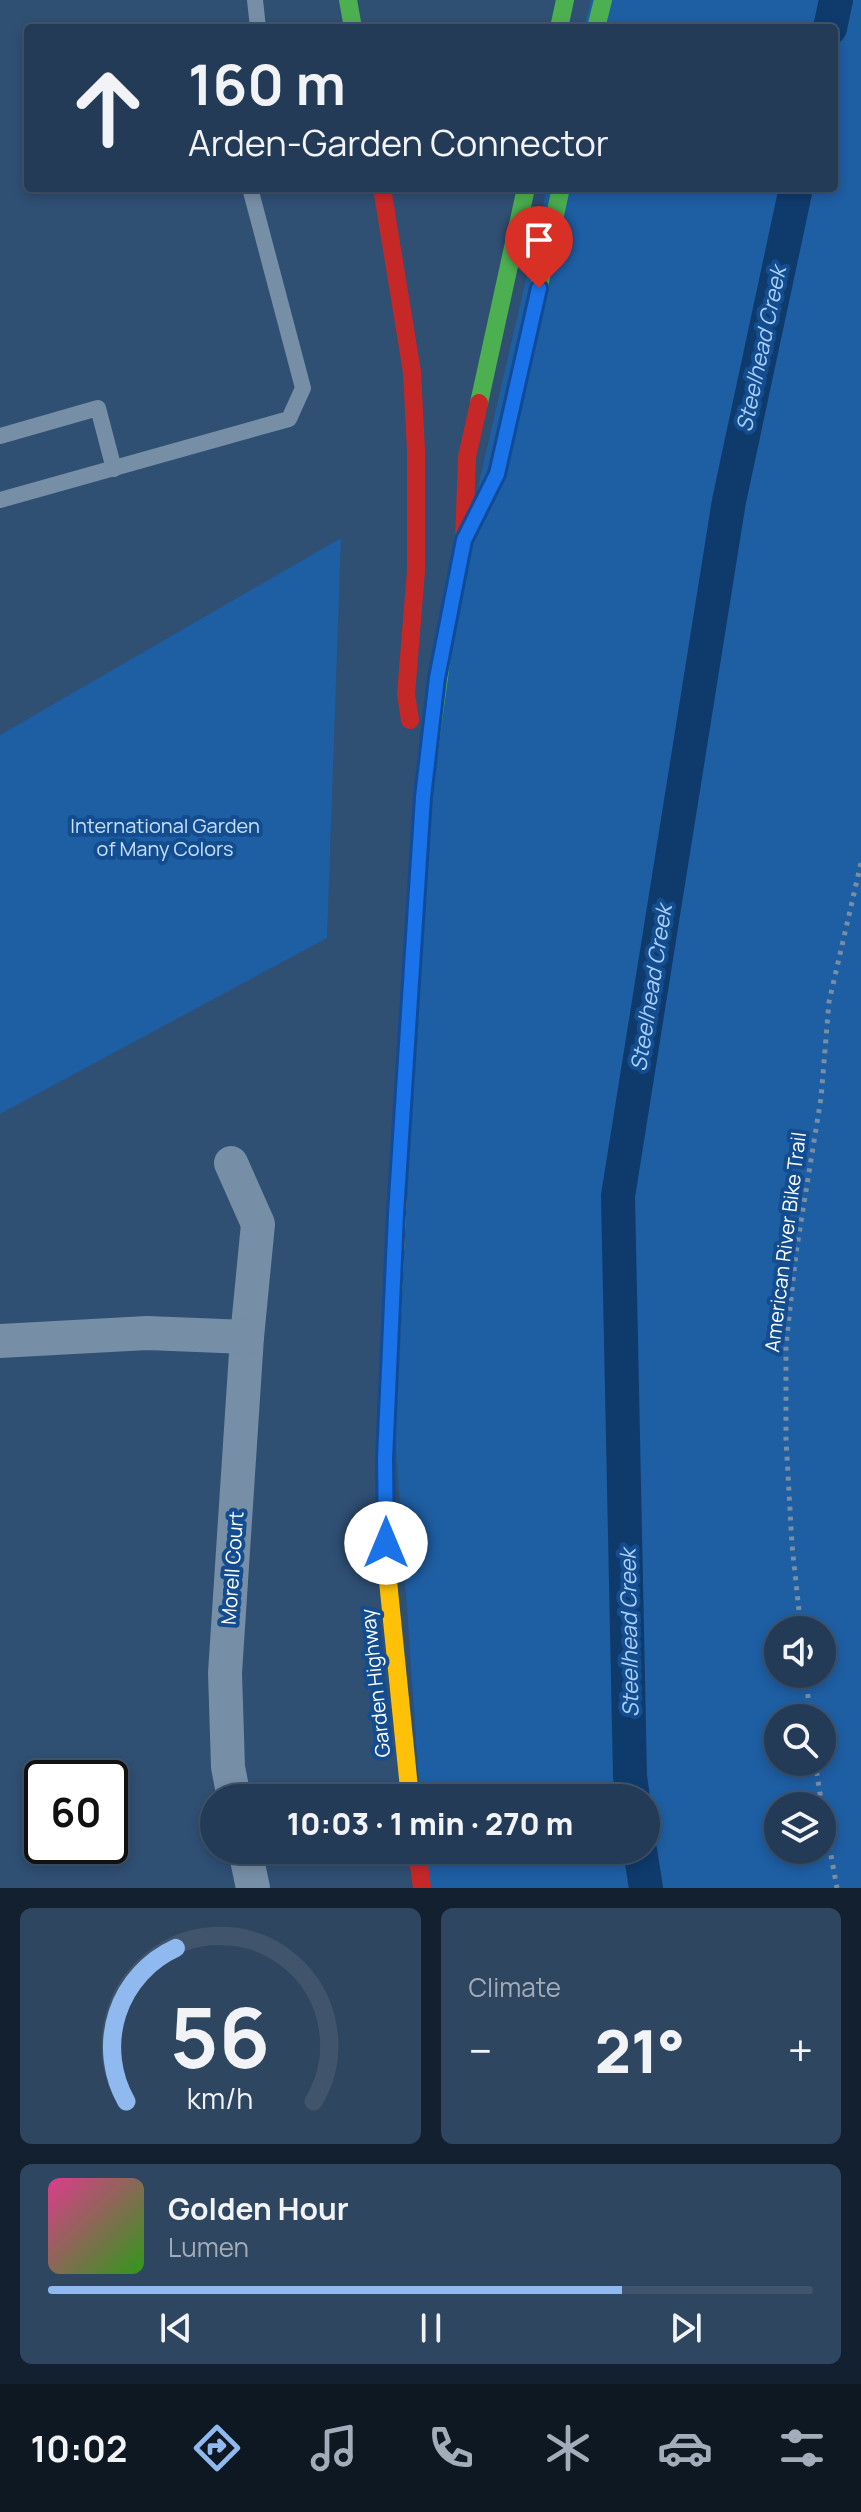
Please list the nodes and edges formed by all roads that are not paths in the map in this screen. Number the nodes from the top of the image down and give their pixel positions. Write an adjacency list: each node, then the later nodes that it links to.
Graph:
1 (255, 0): 5 (lane)
2 (348, 0): 6 (main road)
3 (565, 0): 7 (main road)
4 (603, 0): 8 (main road)
5 (258, 24)
6 (352, 24)
7 (560, 24)
8 (597, 24)
9 (251, 192): 14 (lane)
10 (383, 192): 17 (main road)
11 (525, 192): 16 (main road)
12 (560, 192): 16 (main road)
13 (0, 436): 14 (lane)
14 (114, 469): 15 (lane)
15 (0, 500)
16 (464, 540): 17 (main road)
17 (423, 797): 22 (main road, Garden Highway)
18 (231, 1163): 19 (street, Morell Court)
19 (247, 1337): 20 (street); 21 (street, Morell Court)
20 (0, 1341)
21 (231, 1784)
22 (409, 1784)
23 (248, 1864): 25 (street)
24 (419, 1864): 26 (main road)
25 (253, 1888)
26 (422, 1888)

